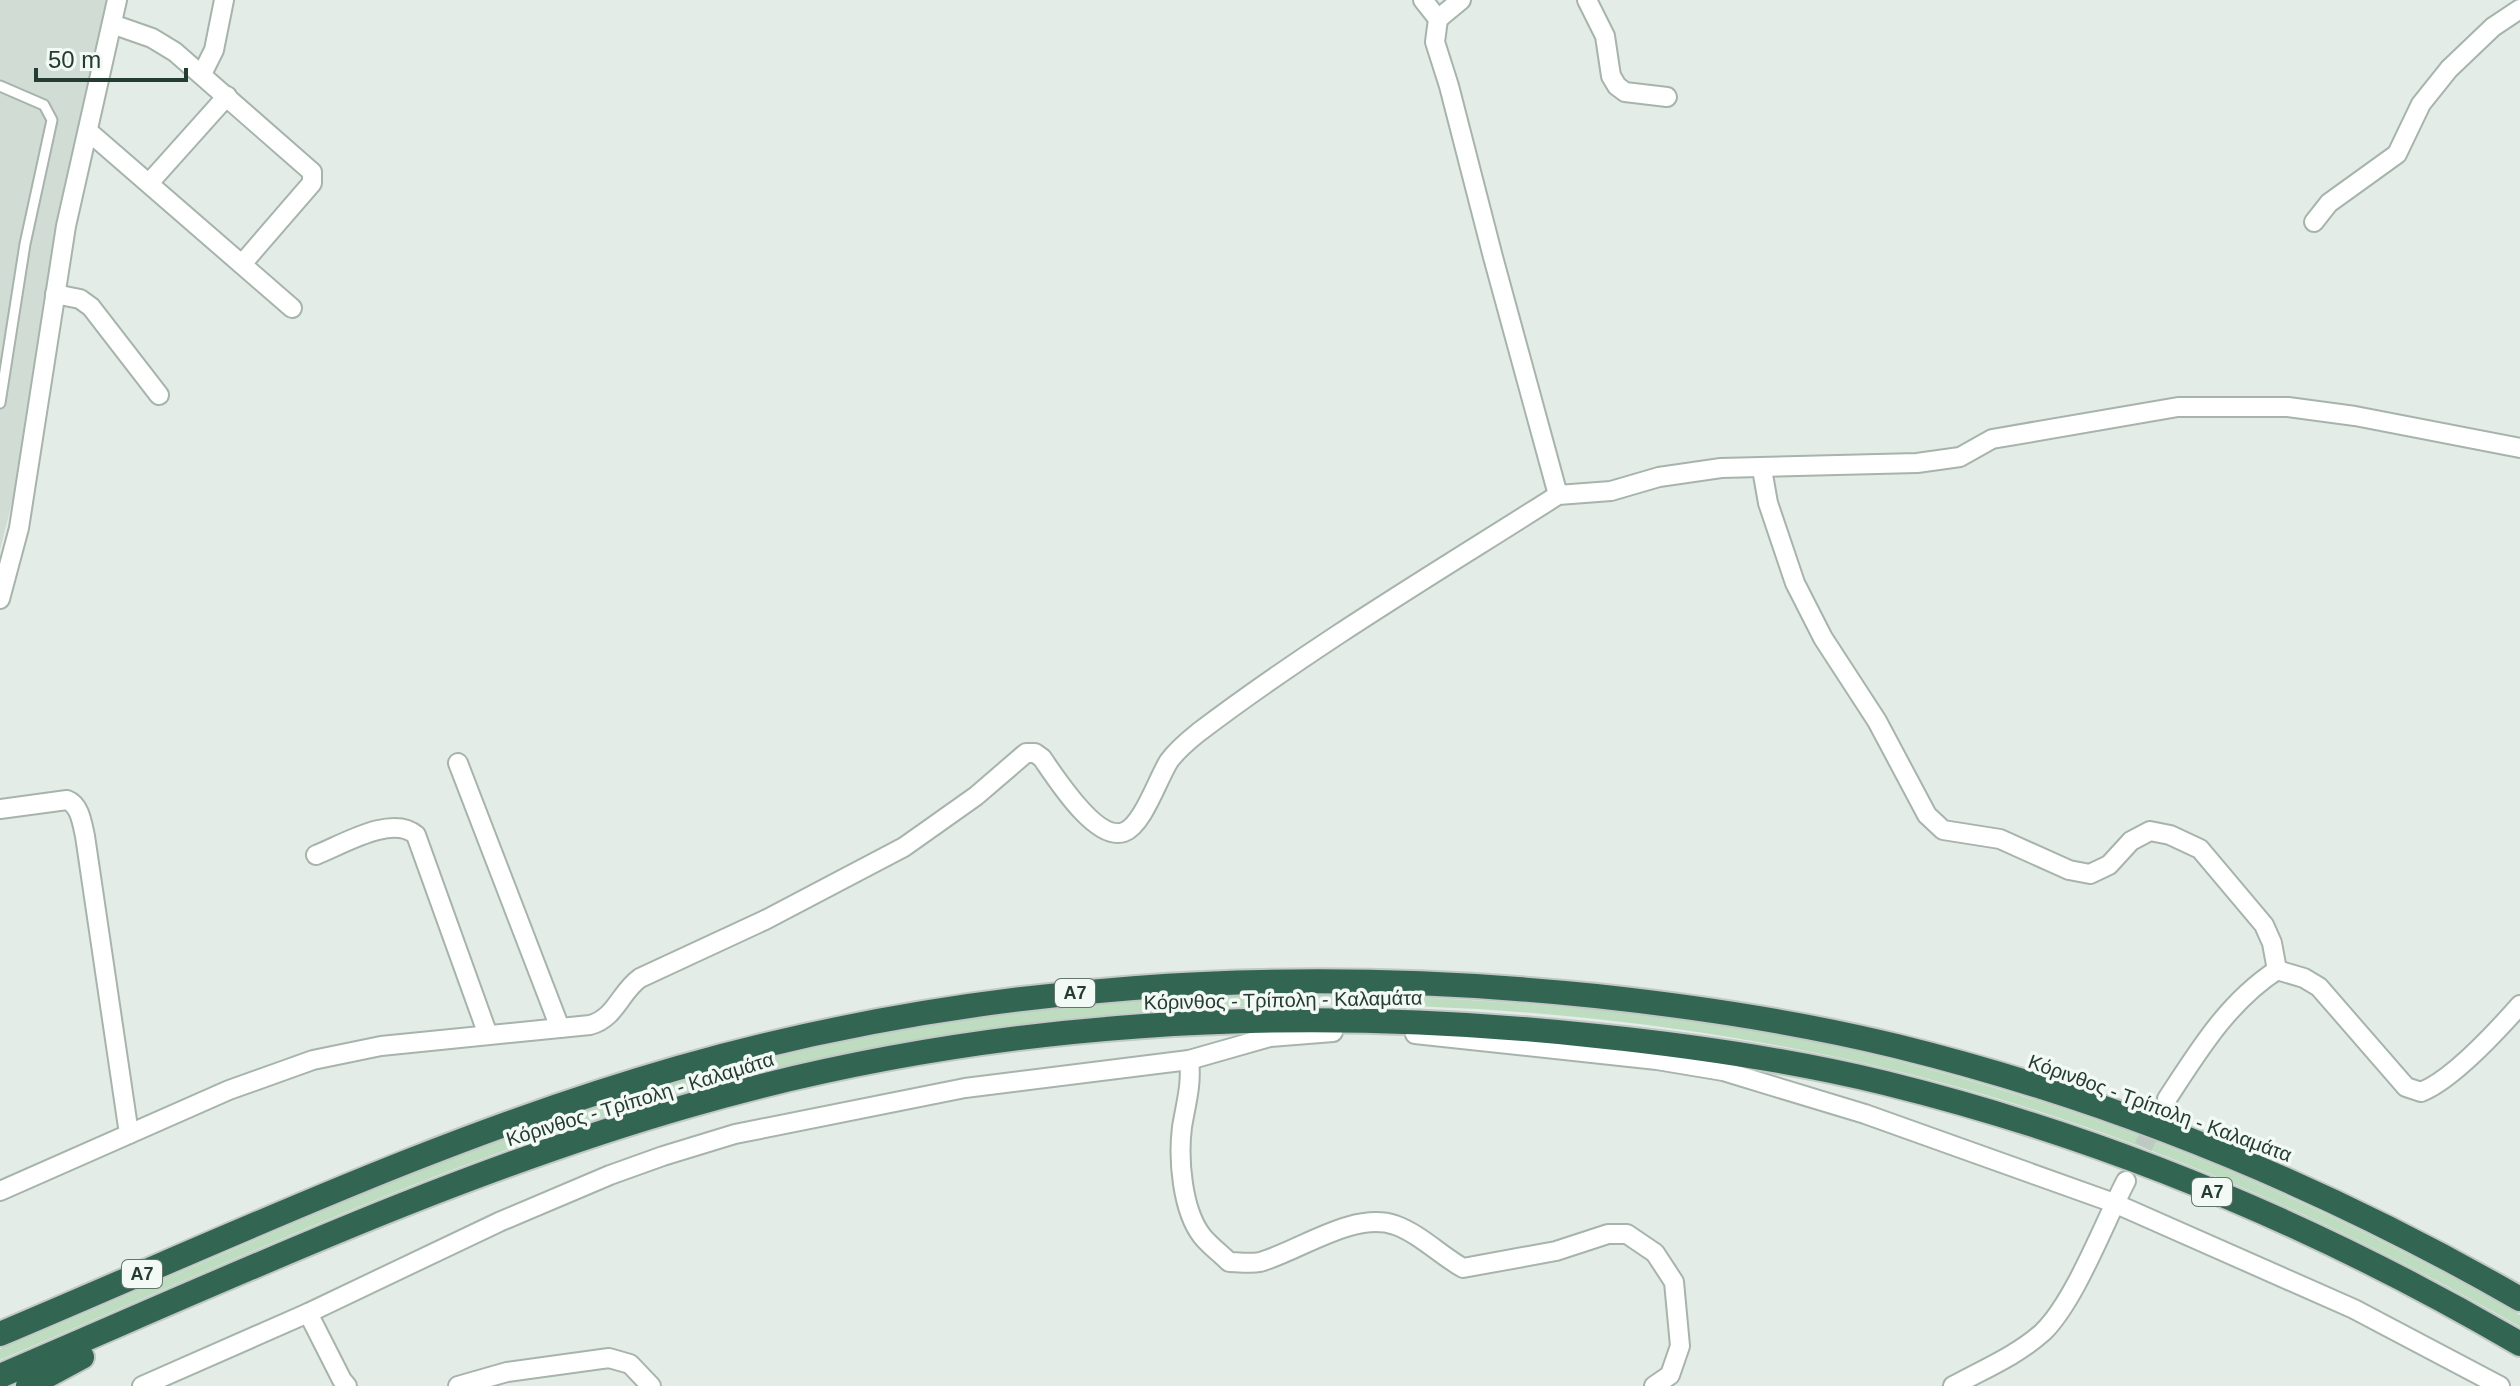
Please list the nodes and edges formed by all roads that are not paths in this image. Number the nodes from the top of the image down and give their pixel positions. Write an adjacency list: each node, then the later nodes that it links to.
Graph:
1 (117, 0): 8 (street)
2 (224, 0): 9 (street)
3 (1423, 0): 7 (street)
4 (1461, 0): 7 (street)
5 (1587, 0): 12 (street)
6 (2520, 9): 15 (street)
7 (1438, 19): 23 (street)
8 (112, 24): 9 (street); 13 (street)
9 (202, 74): 11 (street)
10 (0, 86): 20 (lane)
11 (227, 96): 14 (street); 16 (street)
12 (1667, 97)
13 (88, 131): 14 (street); 17 (street)
14 (150, 182): 16 (street)
15 (2314, 222)
16 (242, 264): 18 (street)
17 (55, 294): 19 (street); 24 (street)
18 (292, 308)
19 (159, 395)
20 (0, 403)
21 (2520, 448): 22 (street)
22 (1762, 469): 23 (street); 28 (street)
23 (1558, 495): 30 (street)
24 (0, 599)
25 (458, 763): 30 (street)
26 (0, 809): 34 (street)
27 (316, 855): 31 (street)
28 (2277, 970): 29 (street); 33 (street)
29 (2520, 1005)
30 (560, 1028): 31 (street)
31 (488, 1035): 34 (street)
32 (1189, 1060): 37 (street); 40 (street); 50 (street)
33 (2167, 1099)
34 (129, 1134): 36 (street)
35 (2126, 1181): 37 (street)
36 (0, 1191)
37 (2114, 1203): 51 (street); 52 (street)
38 (190, 1295): 42 (highway, Κόρινθος - Τρίπολη - Καλαμάτα / Α7); 43 (highway, Κόρινθος - Τρίπολη - Καλαμάτα / Α7); 45 (highway)
39 (2520, 1299): 41 (highway, Κόρινθος - Τρίπολη - Καλαμάτα / Α7)
40 (308, 1313): 44 (street); 47 (street)
41 (0, 1334)
42 (2520, 1344)
43 (0, 1376)
44 (170, 1380): 46 (street)
45 (28, 1386)
46 (142, 1386)
47 (347, 1386)
48 (458, 1386): 49 (street)
49 (651, 1386)
50 (1654, 1386)
51 (1953, 1386)
52 (2500, 1386)

